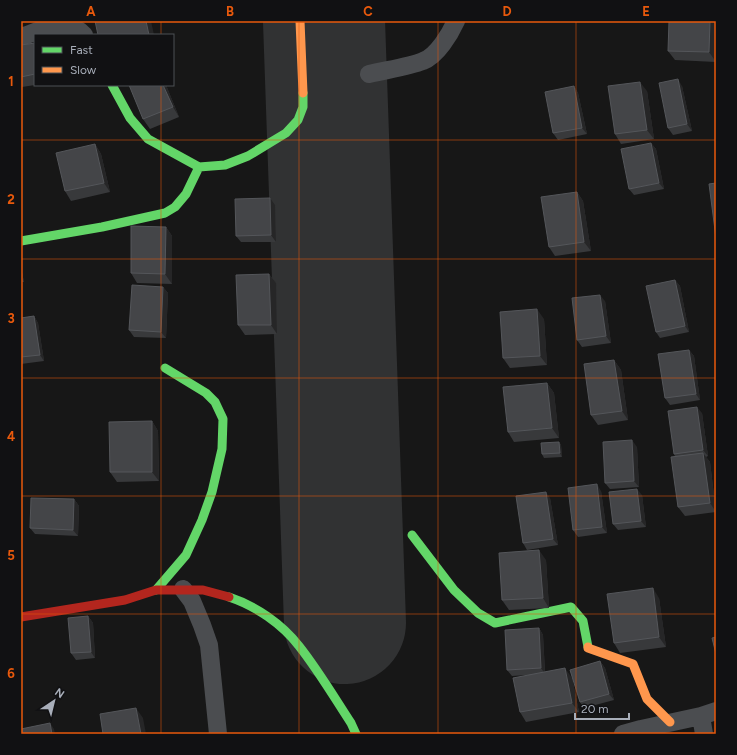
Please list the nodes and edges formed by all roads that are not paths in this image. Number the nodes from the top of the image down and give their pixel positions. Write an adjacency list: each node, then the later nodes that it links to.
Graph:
1 (300, 21): 7 (street)
2 (456, 21): 5 (street)
3 (83, 34): 4 (street)
4 (21, 37)
5 (369, 74)
6 (113, 86): 7 (street)
7 (199, 166): 8 (street)
8 (21, 241)
9 (165, 368): 12 (street)
10 (412, 535): 15 (street)
11 (183, 589): 12 (street); 16 (street); 17 (street)
12 (156, 590): 13 (street)
13 (21, 617)
14 (708, 713): 15 (street); 19 (street)
15 (670, 722): 18 (street)
16 (218, 734)
17 (356, 734)
18 (623, 734)
19 (704, 734)

